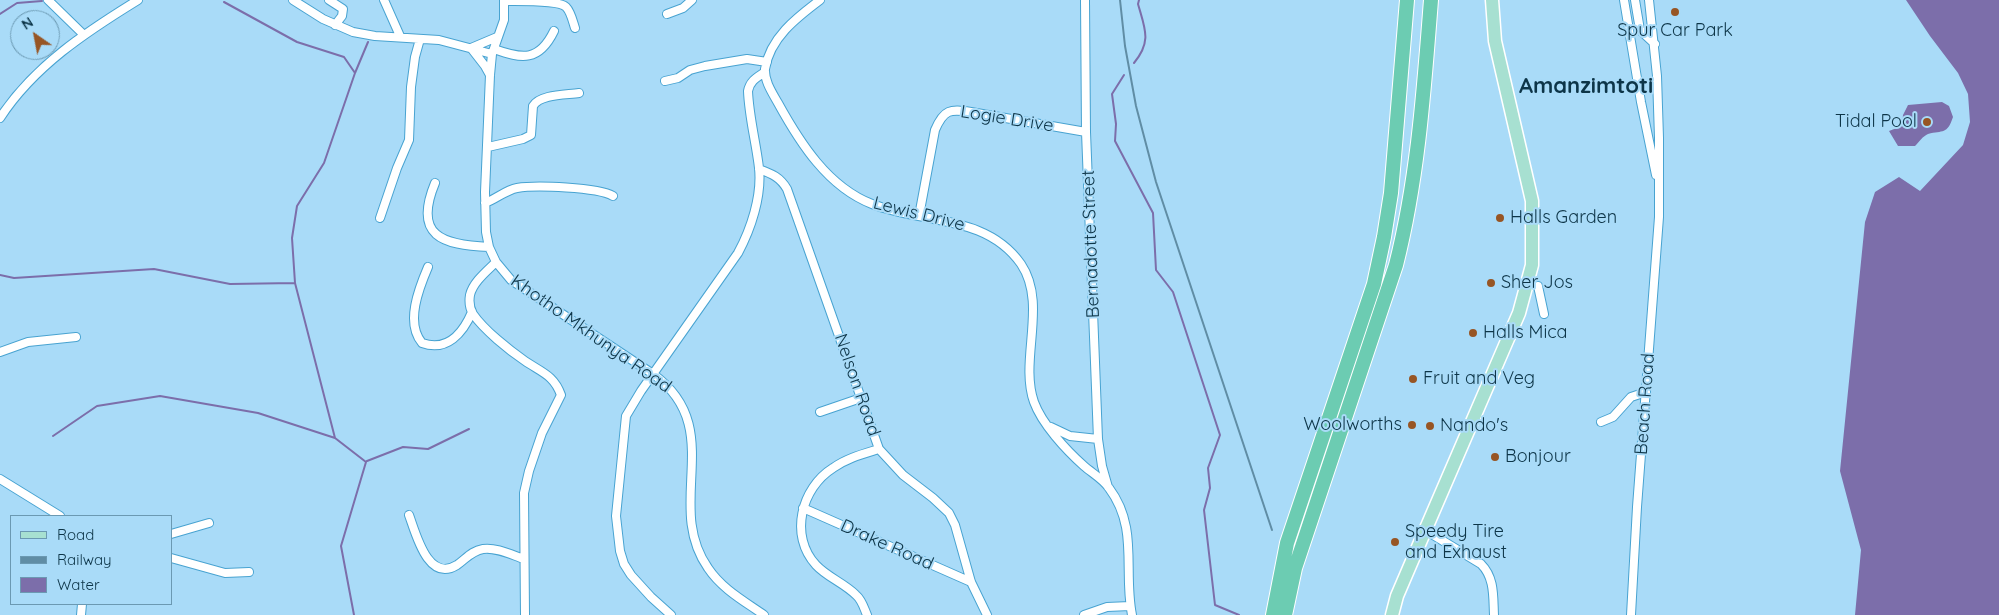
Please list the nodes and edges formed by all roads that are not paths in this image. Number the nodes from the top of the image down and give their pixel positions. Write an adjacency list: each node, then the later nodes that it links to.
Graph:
1 (48, 0): 20 (street)
2 (138, 0): 20 (street)
3 (293, 0): 17 (street)
4 (329, 0): 17 (street)
5 (384, 0): 21 (street)
6 (692, 0): 16 (street)
7 (820, 0): 27 (street)
8 (1086, 0): 33 (street, Bernadotte Street)
9 (1407, 0): 70 (highway)
10 (1431, 0): 83 (highway)
11 (1492, 0): 66 (main road)
12 (1624, 0): 35 (street, Beach Road)
13 (1634, 0): 24 (street)
14 (1649, 0): 24 (street, Beach Road)
15 (504, 1): 18 (street); 22 (street, Khotho Mkhunya Road)
16 (667, 14)
17 (335, 25): 21 (street)
18 (576, 28)
19 (554, 31): 26 (street)
20 (84, 35): 32 (street)
21 (400, 36): 23 (street)
22 (497, 37): 25 (street); 26 (street, Khotho Mkhunya Road)
23 (420, 39): 25 (street); 43 (street)
24 (1655, 44): 34 (street, Beach Road)
25 (471, 48): 26 (street); 29 (street)
26 (493, 52): 29 (street, Khotho Mkhunya Road)
27 (767, 62): 28 (street); 30 (street)
28 (765, 72): 37 (street); 42 (street, Lewis Drive)
29 (490, 75): 36 (street, Khotho Mkhunya Road)
30 (665, 82)
31 (579, 93): 36 (street)
32 (0, 118)
33 (1086, 132): 42 (street, Logie Drive); 58 (street, Bernadotte Street)
34 (1659, 138): 35 (street); 39 (street, Beach Road)
35 (1648, 139): 39 (street, Beach Road)
36 (488, 148): 41 (street, Khotho Mkhunya Road)
37 (759, 169): 52 (street); 54 (street, Nelson Road)
38 (436, 183): 44 (street)
39 (1659, 192): 53 (street, Beach Road)
40 (613, 196): 41 (street)
41 (485, 203): 44 (street, Khotho Mkhunya Road)
42 (919, 216): 57 (street, Lewis Drive)
43 (380, 218)
44 (490, 247): 45 (street, Khotho Mkhunya Road)
45 (496, 262): 48 (street); 52 (street, Khotho Mkhunya Road)
46 (428, 267): 48 (street)
47 (1538, 286): 49 (street)
48 (472, 312): 69 (street)
49 (1544, 314)
50 (76, 336): 51 (street)
51 (0, 352)
52 (653, 374): 75 (street); 76 (street, Khotho Mkhunya Road)
53 (1646, 392): 56 (street); 86 (street, Beach Road)
54 (861, 398): 55 (street); 59 (street, Nelson Road)
55 (820, 412)
56 (1601, 422)
57 (1049, 426): 58 (street); 61 (street, Lewis Drive)
58 (1098, 439): 61 (street, Bernadotte Street)
59 (879, 449): 62 (street, Nelson Road); 72 (street)
60 (0, 479): 63 (street)
61 (1108, 487): 73 (street, Lewis Drive)
62 (803, 508): 72 (street, Drake Road); 77 (street, Nelson Road)
63 (58, 515)
64 (409, 515): 69 (street)
65 (209, 523): 67 (street)
66 (1425, 530): 84 (main road); 85 (street)
67 (172, 534)
68 (172, 558): 71 (street)
69 (524, 559): 74 (street)
70 (1283, 560): 81 (highway); 82 (highway)
71 (249, 572)
72 (971, 582): 78 (street)
73 (1130, 606): 79 (street); 80 (street, Lewis Drive)
74 (525, 615)
75 (671, 615)
76 (764, 615)
77 (867, 615)
78 (987, 615)
79 (1084, 615)
80 (1132, 615)
81 (1267, 615)
82 (1273, 615)
83 (1285, 615)
84 (1392, 615)
85 (1494, 615)
86 (1632, 615)

